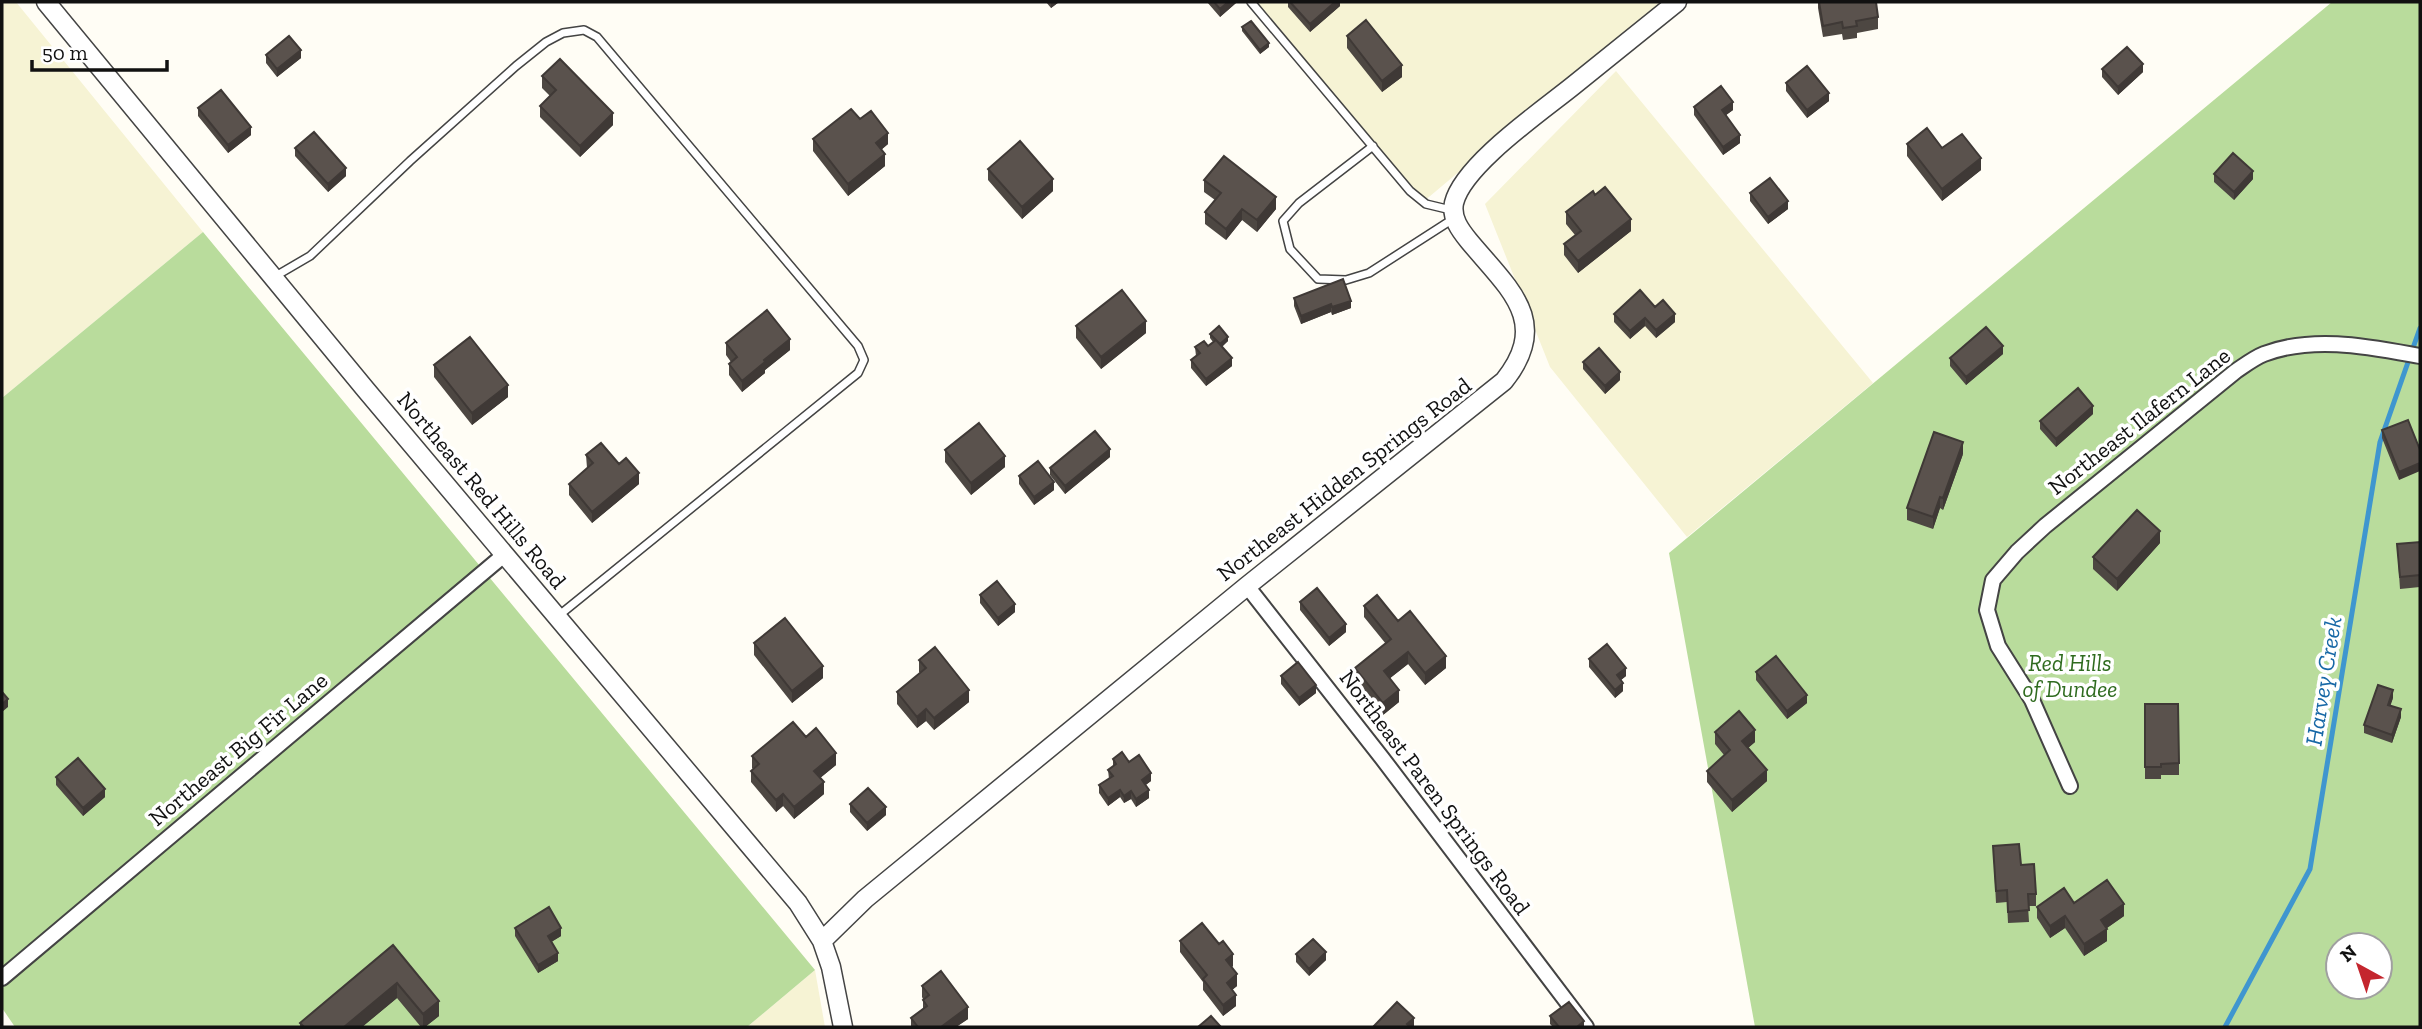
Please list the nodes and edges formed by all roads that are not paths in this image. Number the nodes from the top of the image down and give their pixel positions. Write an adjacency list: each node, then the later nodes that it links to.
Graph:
1 (47, 2): 6 (street, Northeast Red Hills Road)
2 (1251, 2): 4 (lane)
3 (1677, 2): 5 (street)
4 (1373, 146): 5 (lane); 5 (lane)
5 (1454, 215): 9 (street, Northeast Hidden Springs Road)
6 (273, 277): 8 (street, Northeast Red Hills Road); 10 (lane)
7 (2420, 356): 11 (street, Northeast Ilafern Lane)
8 (504, 555): 10 (street, Northeast Red Hills Road); 13 (street, Northeast Big Fir Lane)
9 (1247, 586): 12 (street, Northeast Hidden Springs Road); 15 (street, Northeast Paren Springs Road)
10 (557, 617): 12 (street, Northeast Red Hills Road)
11 (2070, 786)
12 (822, 941): 14 (street, Northeast Red Hills Road)
13 (2, 978)
14 (843, 1027)
15 (1586, 1027)

